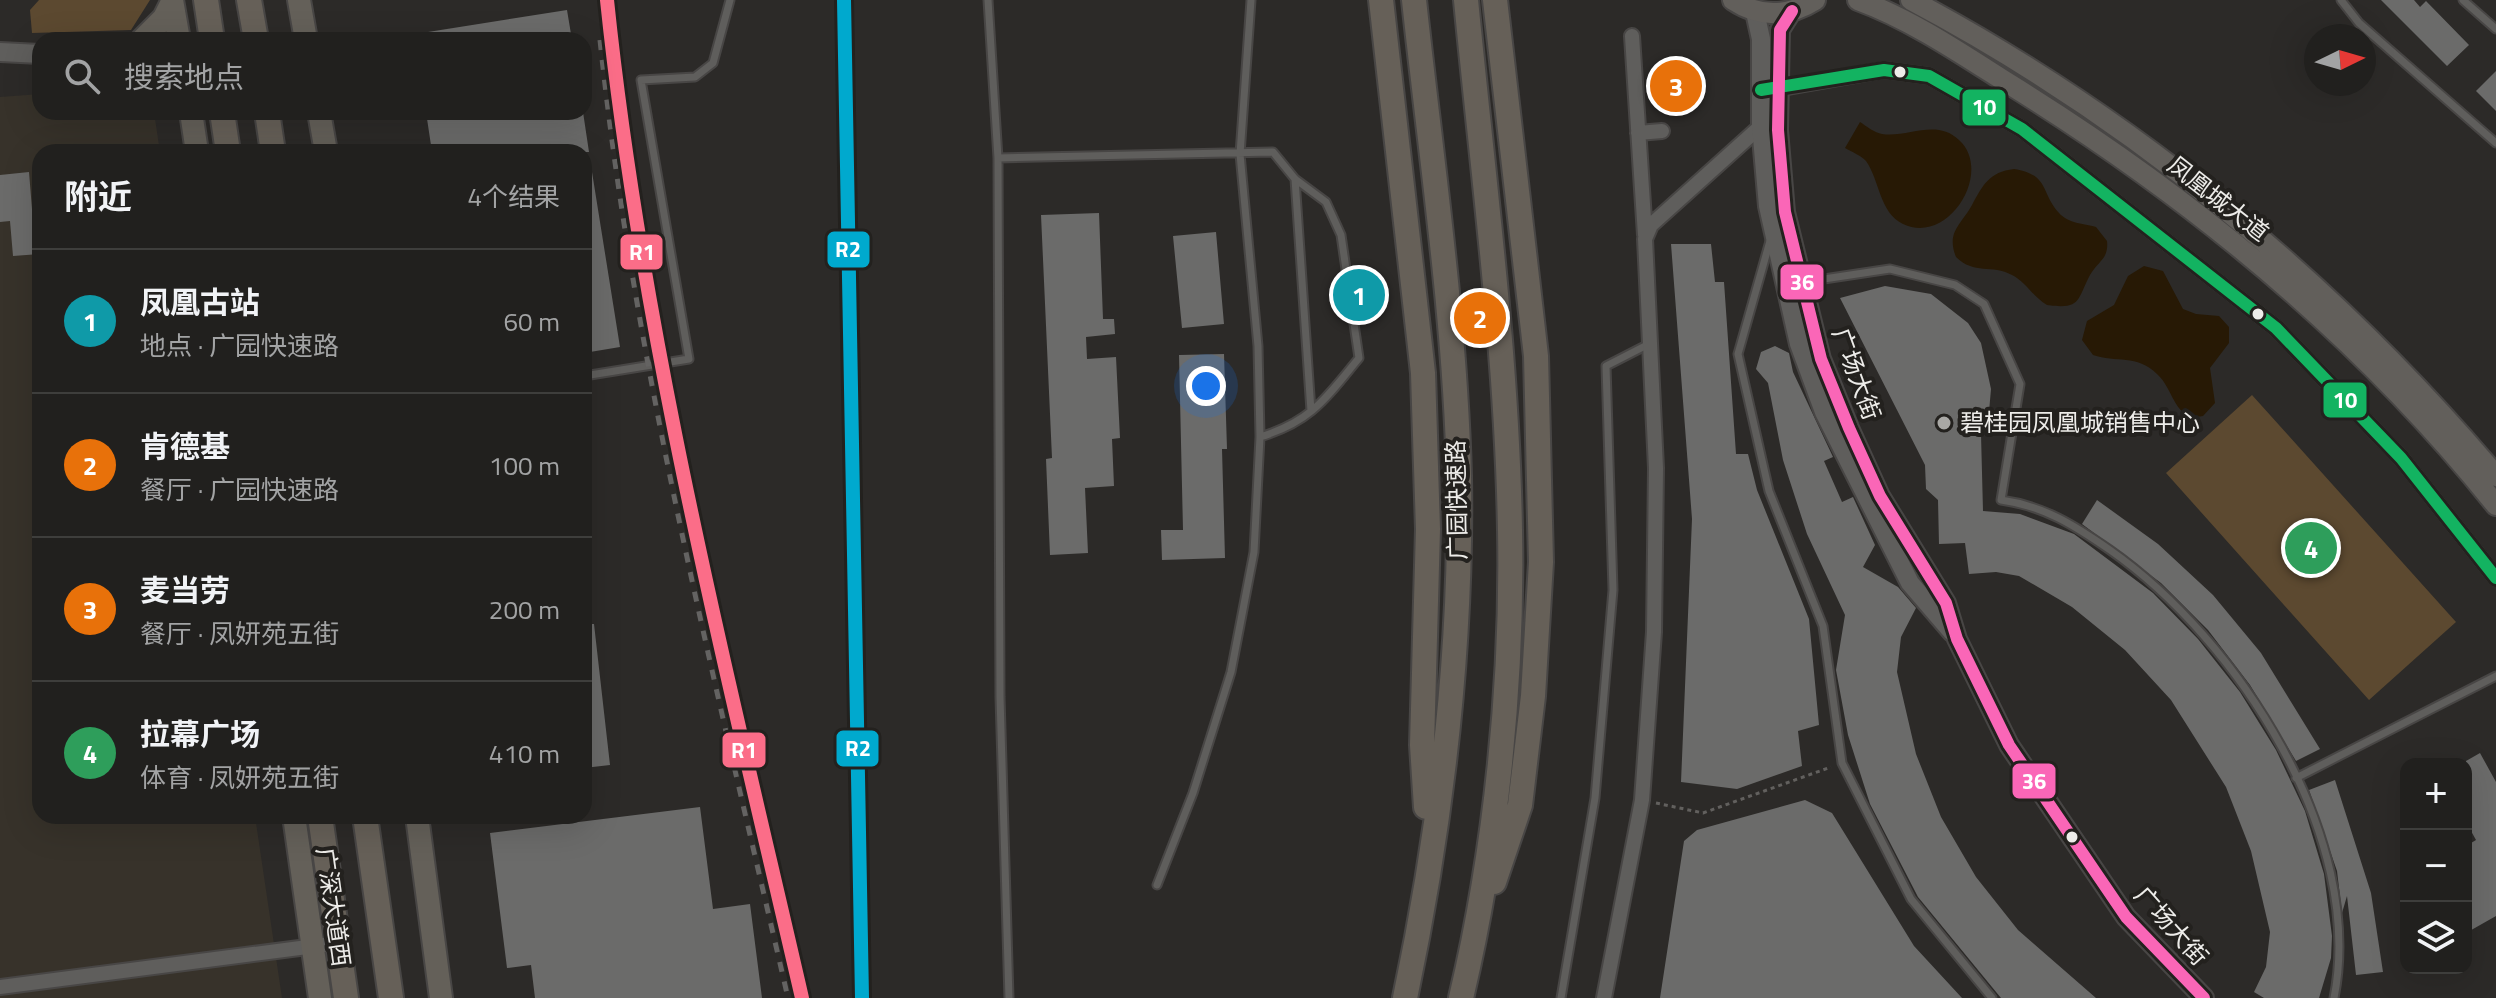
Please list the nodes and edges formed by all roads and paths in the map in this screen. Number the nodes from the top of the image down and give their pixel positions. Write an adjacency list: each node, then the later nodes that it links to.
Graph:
1 (206, 0): 23 (highway)
2 (249, 0): 24 (highway)
3 (299, 0): 25 (main road)
4 (730, 0): 49 (lane)
5 (988, 0): 43 (lane)
6 (1251, 0): 42 (lane)
7 (1381, 0): 64 (highway)
8 (1414, 0): 64 (highway, 广园快速路)
9 (1466, 0): 66 (highway)
10 (1495, 0): 66 (highway)
11 (1733, 0): 19 (main road)
12 (1815, 0): 18 (main road)
13 (1858, 0): 53 (main road, 凤凰城大道)
14 (1911, 0): 52 (main road, 凤凰城大道)
15 (2341, 0): 37 (lane)
16 (2463, 0): 20 (lane)
17 (172, 1): 21 (main road); 22 (main road)
18 (1792, 11): 19 (main road); 29 (street, 广场大街)
19 (1755, 12): 29 (street)
20 (2496, 29)
21 (150, 32)
22 (178, 32)
23 (211, 32)
24 (255, 32)
25 (305, 32)
26 (1632, 36): 36 (street)
27 (0, 52): 28 (street)
28 (32, 54)
29 (1770, 90): 34 (street, 广场大街); 47 (street, 广场大街); 54 (street)
30 (192, 120): 38 (main road)
31 (223, 120): 39 (highway)
32 (268, 120): 40 (highway)
33 (320, 120): 41 (main road)
34 (1761, 126): 45 (street, 广场大街); 46 (street)
35 (1662, 131): 36 (street)
36 (1638, 133): 46 (street)
37 (2496, 143)
38 (196, 144)
39 (227, 144)
40 (272, 144)
41 (325, 144)
42 (1240, 154): 43 (lane); 44 (lane); 51 (lane)
43 (998, 158): 74 (lane)
44 (1295, 179): 50 (lane); 50 (lane)
45 (1773, 231): 55 (street, 广场大街); 57 (lane)
46 (1645, 239): 48 (street)
47 (1802, 282): 55 (street, 广场大街); 58 (lane)
48 (1649, 344): 59 (street); 77 (lane)
49 (592, 375)
50 (1311, 411): 51 (lane)
51 (1260, 437): 65 (lane)
52 (2496, 476)
53 (2496, 505)
54 (2496, 578)
55 (1957, 639): 80 (street, 广场大街)
56 (2496, 676): 58 (lane)
57 (1842, 763): 59 (path); 79 (lane)
58 (2296, 778): 81 (lane)
59 (1642, 800): 78 (street)
60 (295, 824): 68 (main road)
61 (321, 824): 67 (highway, 广深大道西)
62 (366, 824): 72 (highway, 广深大道西)
63 (418, 824): 73 (main road)
64 (1430, 858): 75 (highway, 广园快速路)
65 (1157, 885)
66 (1475, 938): 76 (highway)
67 (338, 943): 68 (street); 71 (highway, 广深大道西)
68 (313, 947): 69 (street); 70 (main road)
69 (0, 987)
70 (320, 998)
71 (346, 998)
72 (391, 998)
73 (441, 998)
74 (1009, 998)
75 (1405, 998)
76 (1461, 998)
77 (1561, 998)
78 (1604, 998)
79 (1992, 998)
80 (2204, 998)
81 (2334, 998)

